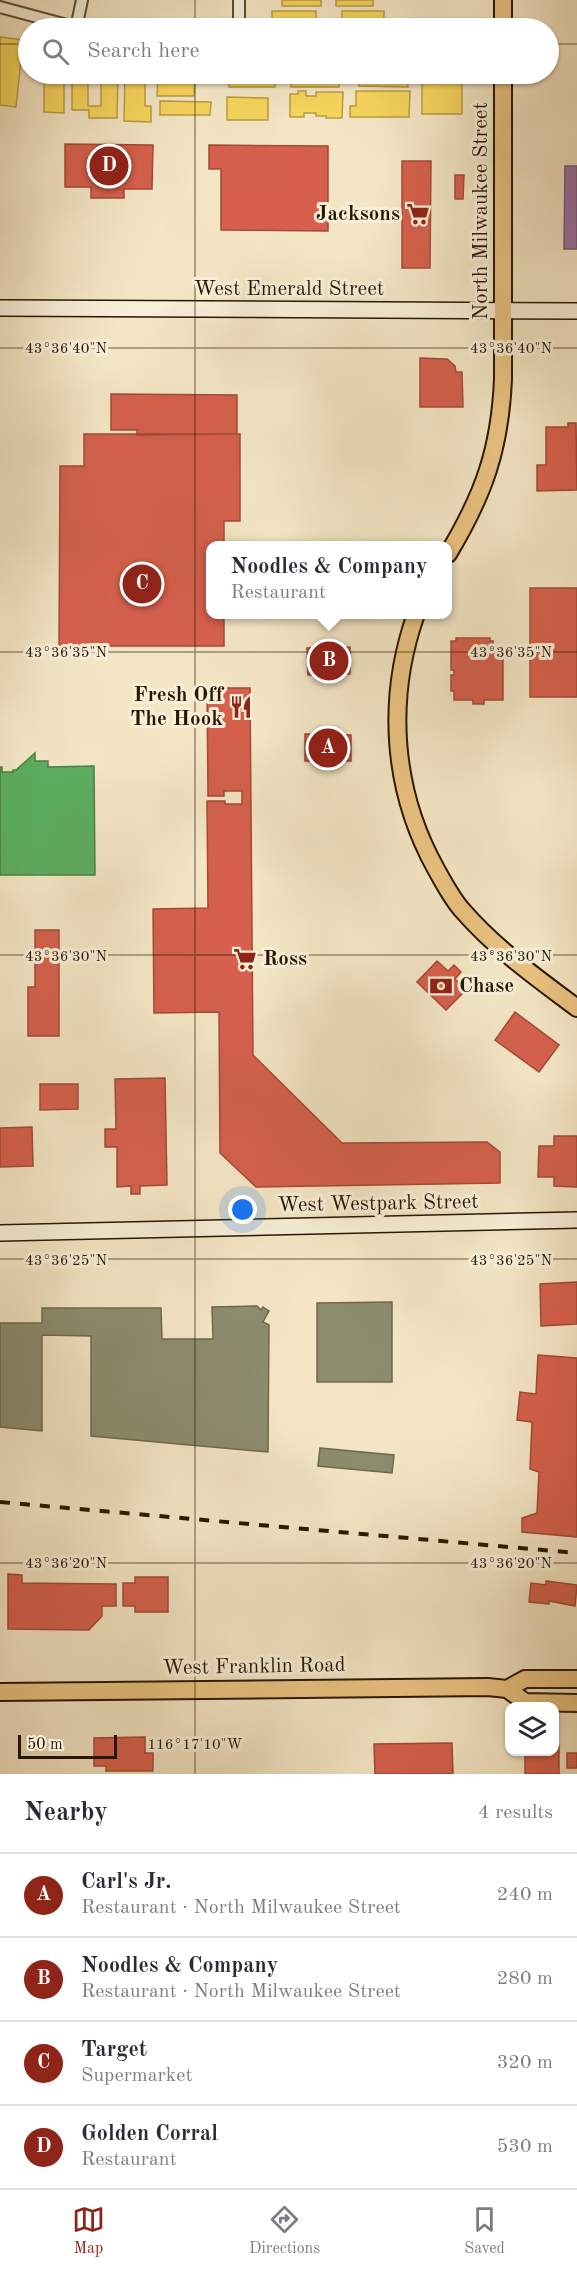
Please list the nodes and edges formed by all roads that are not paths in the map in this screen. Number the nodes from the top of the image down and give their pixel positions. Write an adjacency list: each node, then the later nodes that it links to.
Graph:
1 (82, 0): 6 (street)
2 (239, 0): 7 (street)
3 (503, 0): 8 (main road)
4 (0, 7): 5 (street)
5 (40, 18)
6 (79, 18)
7 (239, 18)
8 (503, 18)
9 (503, 84): 11 (main road, North Milwaukee Street)
10 (0, 308): 11 (main road, West Emerald Street)
11 (504, 311): 12 (main road, West Emerald Street); 13 (main road, North Milwaukee Street)
12 (577, 311)
13 (452, 545)
14 (415, 619): 15 (main road)
15 (577, 1008)
16 (577, 1220): 17 (main road, West Westpark Street)
17 (0, 1233)
18 (577, 1679): 19 (main road, West Franklin Road)
19 (507, 1689): 20 (main road, West Franklin Road); 21 (main road, West Franklin Road)
20 (0, 1692)
21 (577, 1703)

